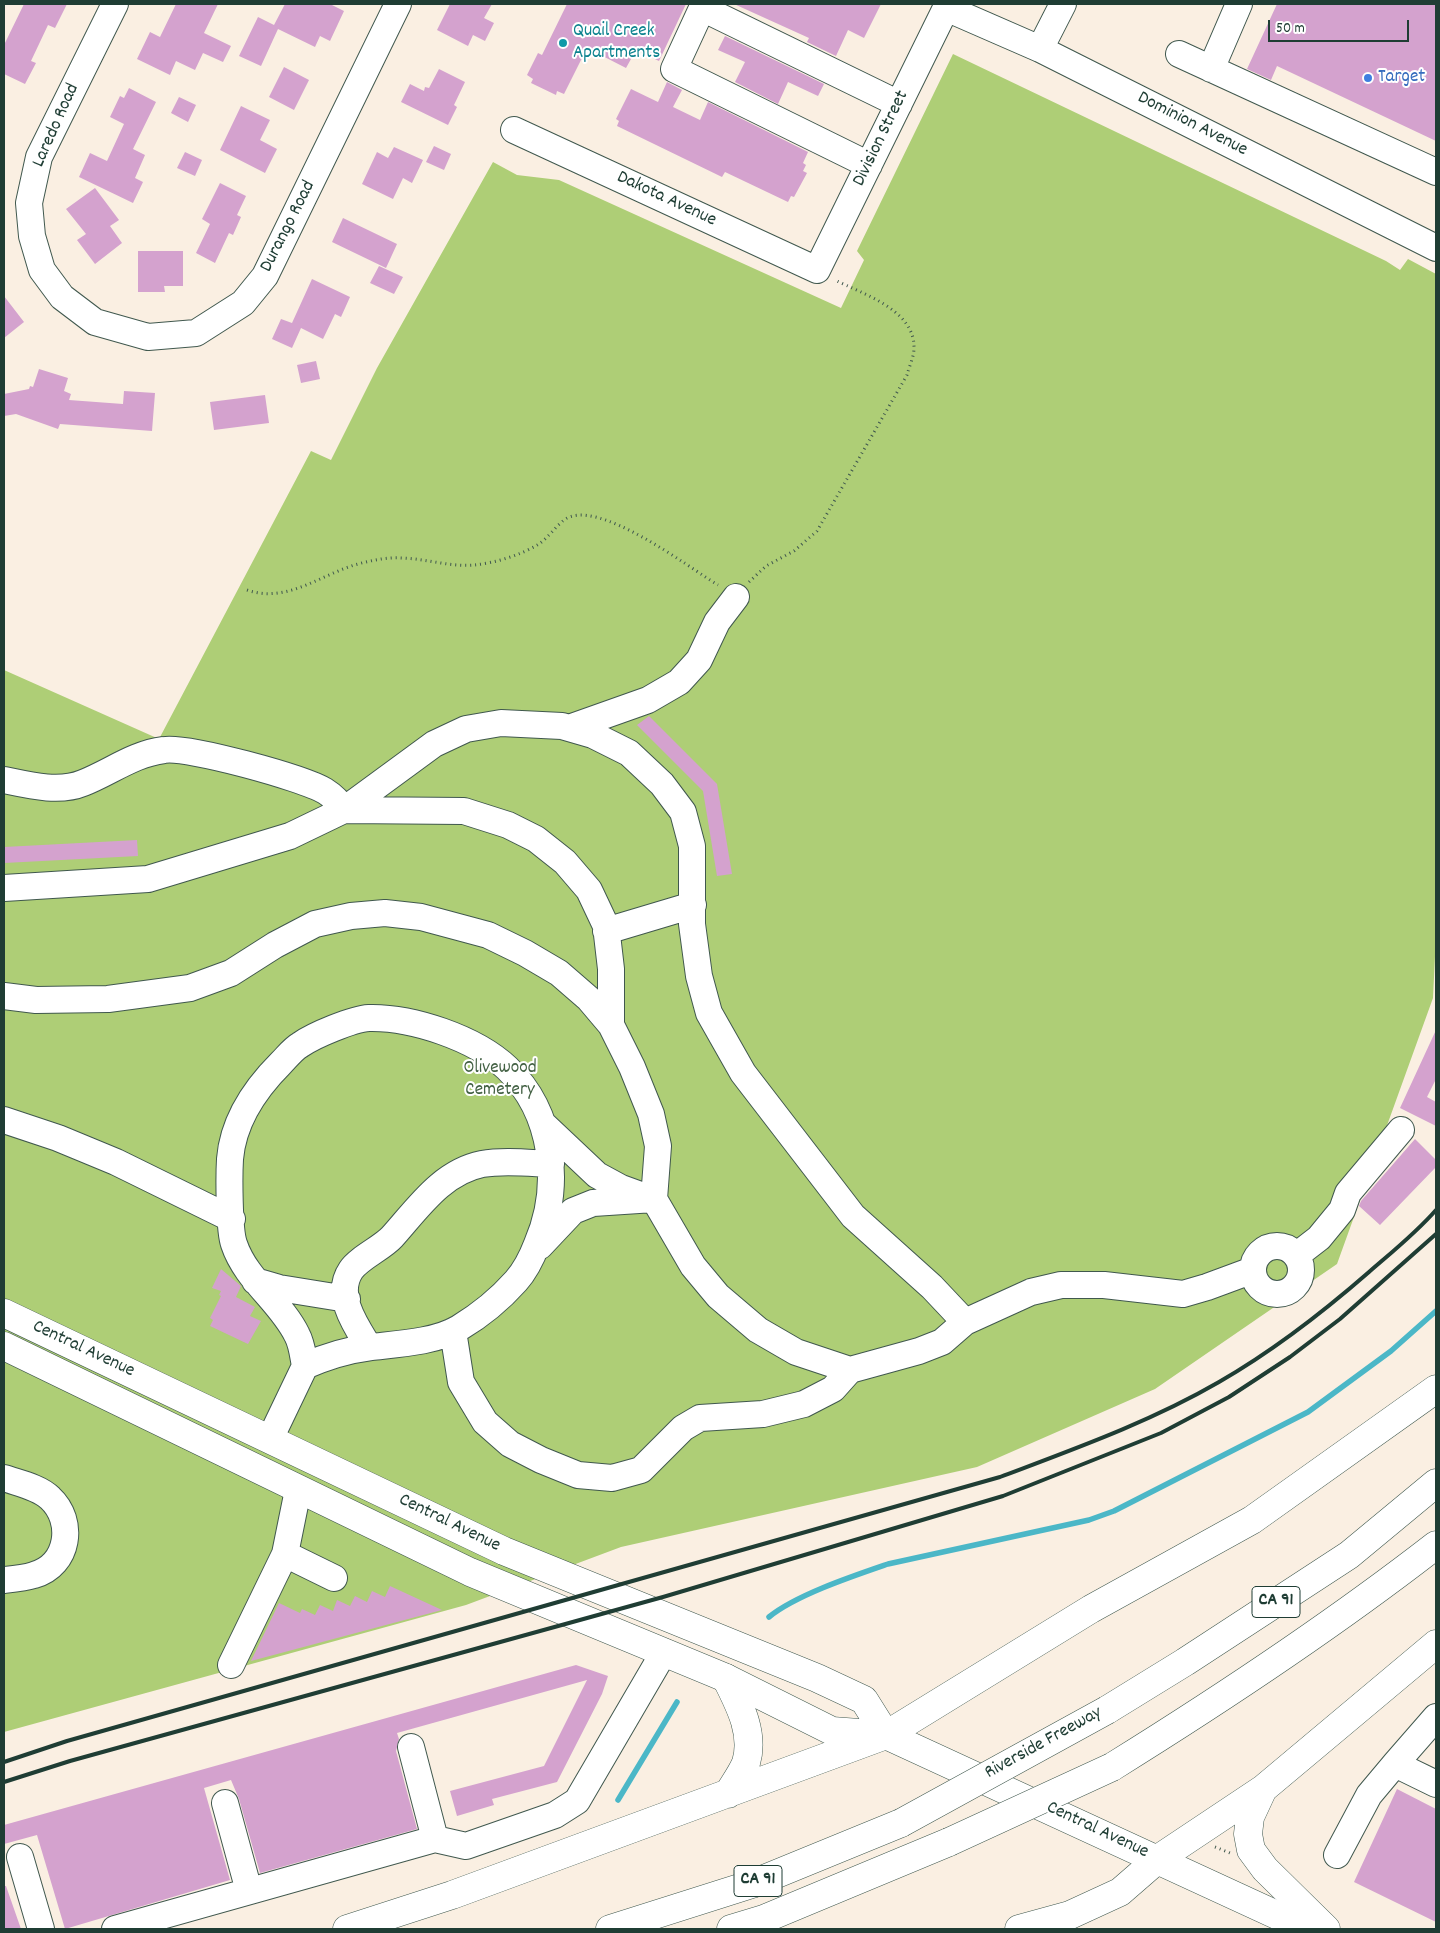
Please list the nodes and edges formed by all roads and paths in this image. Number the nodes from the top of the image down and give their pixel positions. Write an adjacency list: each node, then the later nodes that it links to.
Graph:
1 (115, 4): 16 (street, Laredo Road)
2 (398, 4): 16 (street, Durango Road)
3 (1062, 4): 7 (street)
4 (1240, 4): 9 (street)
5 (703, 6): 10 (street); 12 (street)
6 (946, 8): 7 (street, Dominion Avenue); 10 (street, Division Street)
7 (1040, 49): 14 (street, Dominion Avenue)
8 (1179, 54): 9 (street)
9 (1212, 69): 13 (street)
10 (899, 104): 12 (street, Division Street)
11 (514, 130): 15 (street, Dakota Avenue)
12 (869, 165): 15 (street, Division Street)
13 (1436, 172)
14 (1436, 248)
15 (817, 270): 18 (path)
16 (95, 322)
17 (248, 590): 18 (path)
18 (736, 596): 19 (street)
19 (569, 728): 21 (street); 23 (street)
20 (4, 780): 21 (street)
21 (344, 810): 22 (street); 24 (street)
22 (4, 888)
23 (693, 905): 24 (street); 39 (street)
24 (606, 931): 26 (street)
25 (4, 996): 26 (street)
26 (611, 1025): 31 (street)
27 (4, 1120): 32 (street)
28 (544, 1125): 30 (street); 31 (street); 32 (street)
29 (1401, 1130): 34 (street)
30 (551, 1164): 33 (street); 37 (street)
31 (654, 1200): 33 (street); 44 (street)
32 (232, 1220): 36 (street)
33 (533, 1254): 40 (street)
34 (1297, 1256): 35 (street); 35 (street)
35 (1253, 1270): 39 (street)
36 (255, 1281): 37 (street); 43 (street)
37 (347, 1299): 42 (street)
38 (4, 1313): 46 (main road, Central Avenue)
39 (965, 1322): 44 (street)
40 (453, 1331): 42 (street); 44 (street)
41 (4, 1346): 49 (main road, Central Avenue)
42 (369, 1347): 43 (street)
43 (305, 1366): 46 (street)
44 (850, 1370)
45 (1436, 1389): 59 (main road)
46 (270, 1439): 59 (main road, Central Avenue)
47 (4, 1478): 53 (street)
48 (1436, 1483): 76 (main road, Riverside Freeway / CA 91, bridge)
49 (298, 1490): 51 (street); 55 (main road, Central Avenue)
50 (1436, 1545): 77 (main road, CA 91, bridge)
51 (285, 1554): 52 (street); 56 (street)
52 (334, 1578)
53 (4, 1580)
54 (1436, 1644): 63 (main road)
55 (664, 1652): 57 (main road, Central Avenue); 66 (street)
56 (231, 1665)
57 (726, 1678): 59 (main road, Central Avenue); 64 (main road)
58 (1433, 1724): 61 (street)
59 (886, 1735): 64 (main road); 71 (main road, Central Avenue)
60 (411, 1747): 66 (street)
61 (1394, 1764): 62 (street); 69 (street)
62 (1436, 1784)
63 (1263, 1789): 71 (main road); 80 (main road)
64 (728, 1794): 75 (main road)
65 (225, 1803): 72 (street)
66 (435, 1839): 72 (street)
67 (1209, 1844): 68 (path)
68 (1236, 1852)
69 (1337, 1856)
70 (20, 1857): 73 (street)
71 (1158, 1859): 78 (main road); 79 (main road, Central Avenue)
72 (249, 1891): 74 (street)
73 (41, 1929)
74 (115, 1929)
75 (347, 1929)
76 (610, 1929)
77 (731, 1929)
78 (1020, 1929)
79 (1307, 1929)
80 (1326, 1929)

